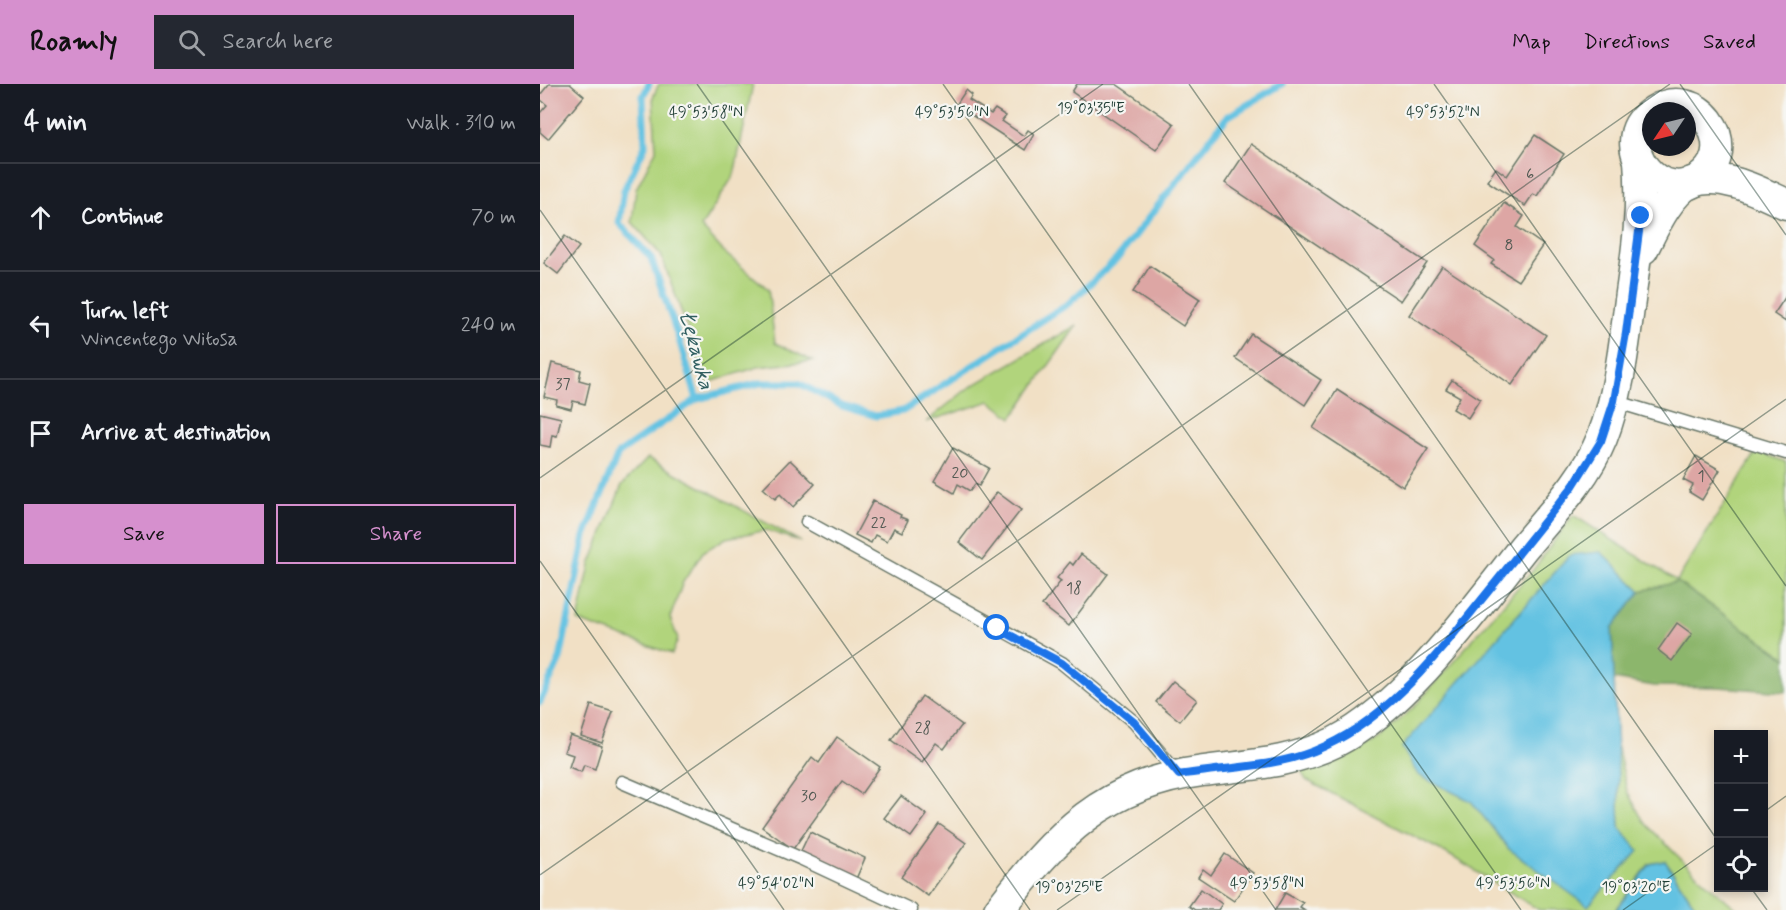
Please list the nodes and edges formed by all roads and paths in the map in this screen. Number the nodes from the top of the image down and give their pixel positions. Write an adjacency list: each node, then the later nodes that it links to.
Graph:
1 (1648, 84): 3 (street)
2 (1683, 95): 5 (street)
3 (1650, 102)
4 (1642, 124): 6 (street)
5 (1717, 145): 7 (street); 8 (street)
6 (1639, 160): 7 (street); 10 (street)
7 (1692, 183): 9 (street); 10 (street)
8 (1786, 197)
9 (1786, 204)
10 (1634, 271): 11 (street)
11 (1614, 401): 12 (lane); 14 (street)
12 (1786, 453)
13 (807, 522): 14 (lane)
14 (1179, 775): 17 (street)
15 (622, 782): 16 (lane)
16 (910, 910)
17 (999, 910)

